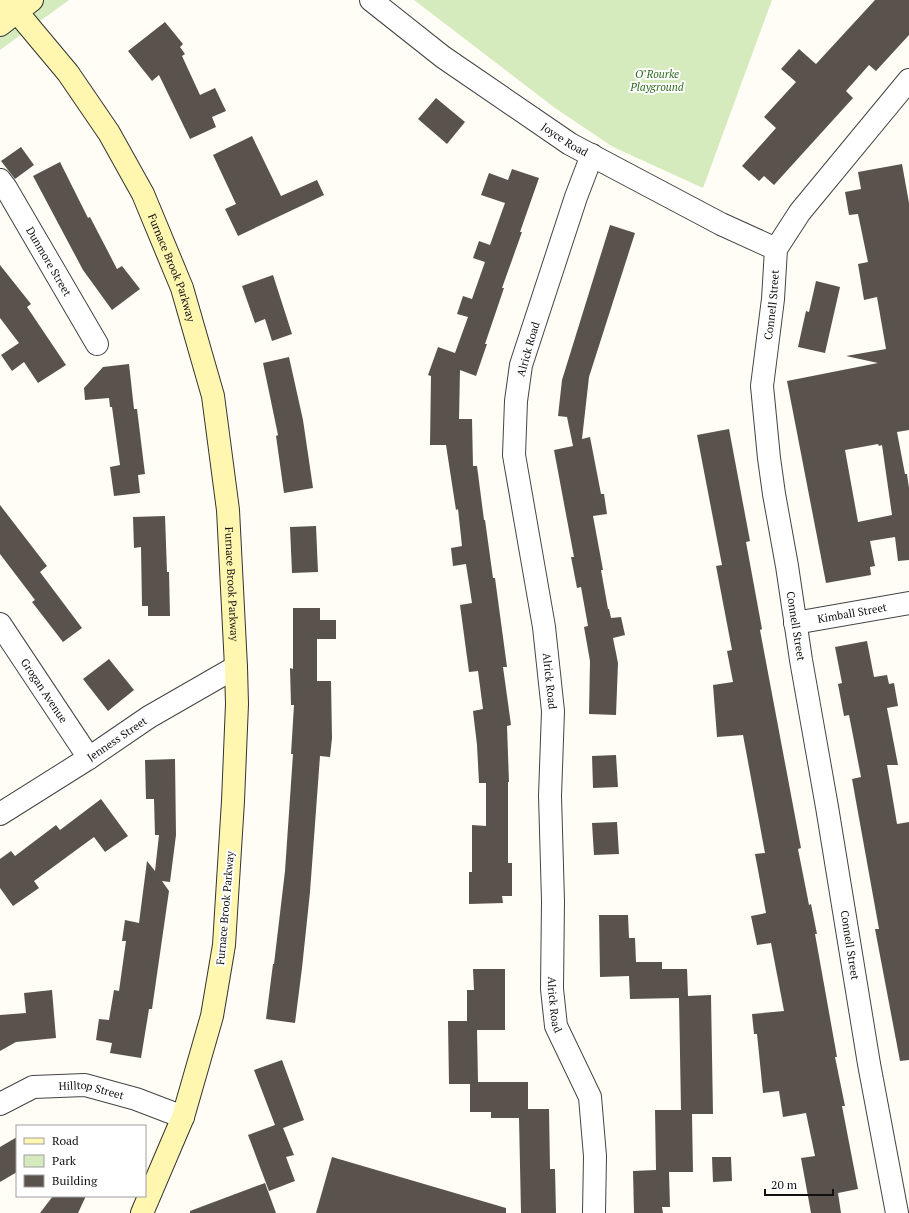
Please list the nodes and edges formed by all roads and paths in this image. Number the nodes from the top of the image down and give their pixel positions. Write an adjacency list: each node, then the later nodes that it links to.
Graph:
1 (371, 0): 4 (street, Joyce Road)
2 (13, 9): 11 (main road, Furnace Brook Parkway)
3 (908, 87): 6 (street, Connell Street)
4 (592, 155): 6 (street, Joyce Road); 17 (street, Alrick Road)
5 (0, 180): 7 (street, Dunmore Street)
6 (776, 249): 9 (street, Connell Street)
7 (97, 344)
8 (909, 603): 9 (street, Kimball Street)
9 (795, 623): 18 (street, Connell Street)
10 (0, 624): 12 (street, Grogan Avenue)
11 (236, 666): 12 (street, Jenness Street); 15 (main road, Furnace Brook Parkway)
12 (89, 758): 13 (street, Jenness Street)
13 (0, 814)
14 (0, 1104): 15 (street, Hilltop Street)
15 (183, 1117): 16 (main road, Furnace Brook Parkway)
16 (142, 1213)
17 (594, 1213)
18 (897, 1213)

